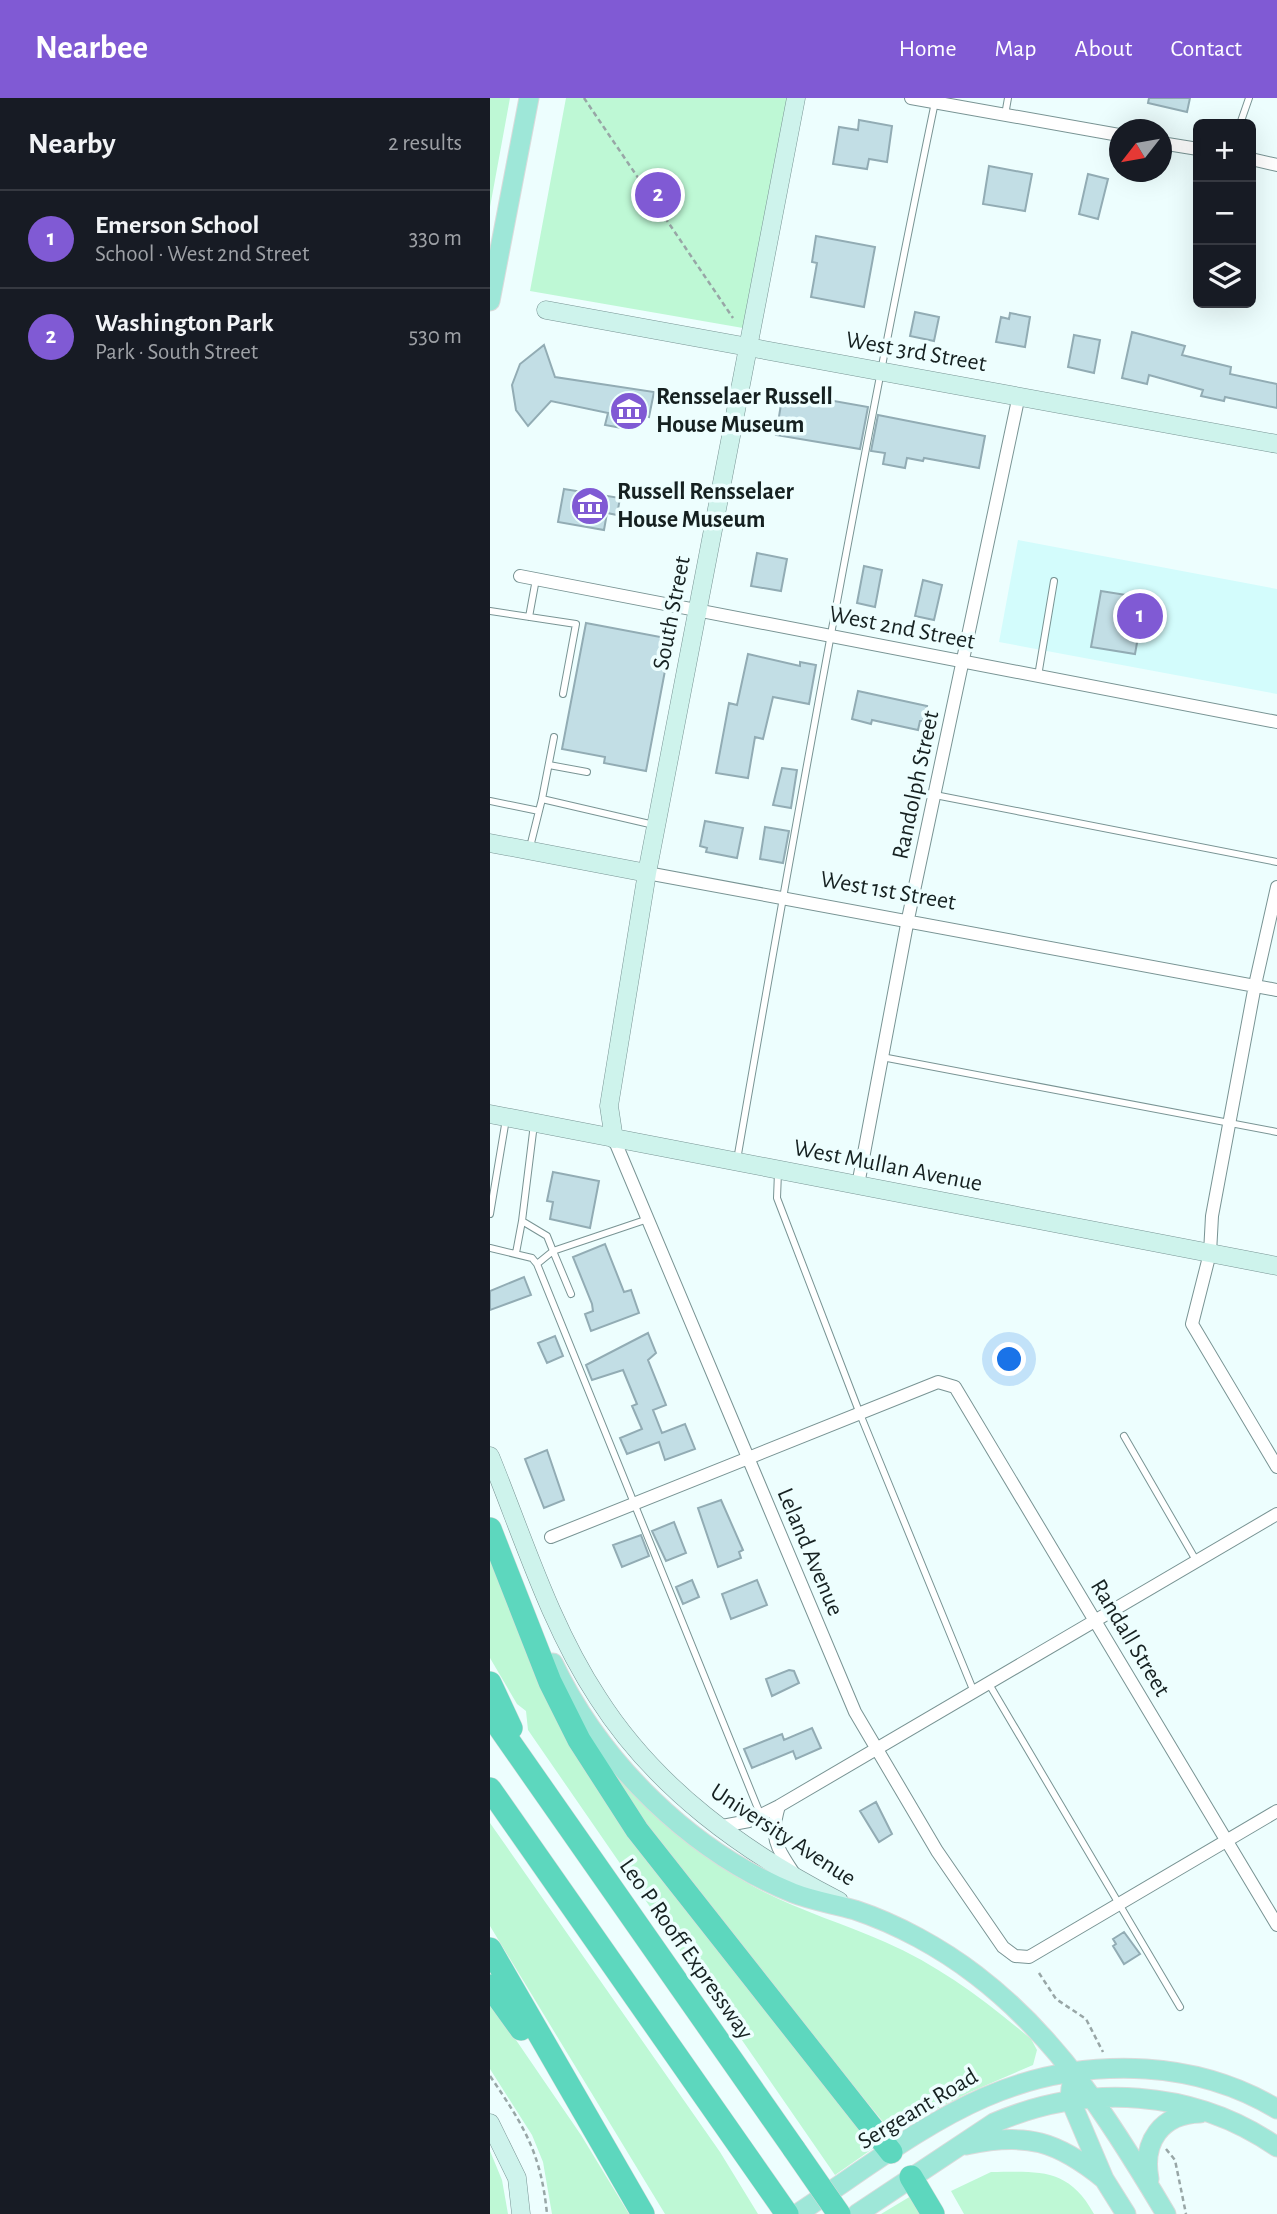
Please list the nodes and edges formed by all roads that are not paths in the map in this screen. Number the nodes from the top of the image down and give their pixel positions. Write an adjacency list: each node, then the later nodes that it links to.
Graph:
1 (529, 98): 15 (main road)
2 (796, 98): 17 (street, South Street)
3 (911, 98): 6 (street)
4 (1008, 98): 8 (lane)
5 (1248, 98): 9 (lane)
6 (935, 102): 7 (street); 18 (lane)
7 (956, 102): 8 (street)
8 (1005, 114): 10 (street)
9 (1242, 119)
10 (1109, 133)
11 (1172, 145): 12 (street)
12 (1193, 148)
13 (1256, 160): 14 (street)
14 (1277, 165)
15 (490, 301)
16 (545, 310): 17 (street, West 3rd Street)
17 (748, 347): 18 (street, West 3rd Street); 25 (street, South Street)
18 (880, 370): 19 (street, West 3rd Street); 27 (lane)
19 (1019, 395): 20 (street, West 3rd Street); 28 (street, Randolph Street)
20 (1277, 444)
21 (520, 576): 22 (street, West 2nd Street)
22 (536, 579): 25 (street, West 2nd Street); 26 (lane)
23 (1054, 581): 29 (lane)
24 (490, 611): 26 (lane)
25 (697, 611): 27 (street, West 2nd Street); 39 (street, South Street)
26 (529, 617): 30 (lane)
27 (831, 636): 28 (street, West 2nd Street); 45 (lane)
28 (964, 662): 29 (street, West 2nd Street); 35 (street, Randolph Street)
29 (1038, 676): 31 (street, West 2nd Street)
30 (562, 694)
31 (1277, 722)
32 (554, 737): 33 (lane)
33 (549, 765): 34 (lane); 36 (lane)
34 (587, 772)
35 (935, 796): 42 (lane); 46 (street, Randolph Street)
36 (542, 799): 38 (lane); 39 (lane)
37 (490, 801): 38 (lane)
38 (539, 811): 41 (lane)
39 (656, 825): 43 (street, South Street)
40 (490, 843): 41 (street, West 1st Street)
41 (529, 850): 43 (street, West 1st Street)
42 (1277, 862)
43 (647, 873): 45 (street, West 1st Street); 54 (street, South Street)
44 (1277, 887): 47 (street)
45 (782, 897): 46 (street, West 1st Street); 55 (lane)
46 (908, 919): 47 (street, West 1st Street); 49 (street, Randolph Street)
47 (1255, 985): 48 (street, West 1st Street); 52 (street)
48 (1277, 990)
49 (882, 1057): 52 (lane); 57 (street, Randolph Street)
50 (498, 1116): 51 (street, West Mullan Avenue); 58 (lane)
51 (535, 1123): 54 (street, West Mullan Avenue); 60 (lane)
52 (1229, 1123): 53 (lane); 64 (street)
53 (1277, 1132)
54 (614, 1139): 55 (street, West Mullan Avenue); 59 (street, Leland Avenue)
55 (737, 1162): 56 (street, West Mullan Avenue)
56 (778, 1170): 57 (street, West Mullan Avenue); 68 (lane)
57 (858, 1185): 64 (street, West Mullan Avenue)
58 (490, 1214)
59 (648, 1219): 62 (lane); 71 (street, Leland Avenue)
60 (522, 1221): 62 (lane); 63 (lane)
61 (490, 1248): 63 (lane)
62 (553, 1251): 65 (lane); 67 (lane)
63 (516, 1253): 65 (lane)
64 (1210, 1253): 66 (street, West Mullan Avenue); 72 (street)
65 (537, 1264): 73 (lane)
66 (1277, 1266)
67 (571, 1294)
68 (860, 1414): 71 (street); 79 (street, Randall Street); 82 (lane)
69 (1124, 1436): 77 (lane)
70 (490, 1456): 90 (street, University Avenue)
71 (748, 1459): 73 (street); 84 (street, Leland Avenue)
72 (1277, 1467)
73 (635, 1504): 76 (street); 89 (lane)
74 (1277, 1514): 77 (street)
75 (490, 1529): 78 (highway)
76 (551, 1537)
77 (1197, 1562): 79 (street)
78 (504, 1565): 94 (main road); 108 (highway)
79 (1095, 1622): 81 (street); 91 (street, Randall Street)
80 (490, 1684): 85 (highway)
81 (989, 1684): 82 (street); 93 (lane)
82 (974, 1692): 84 (street)
83 (490, 1714): 85 (highway, Leo P Rooff Expressway)
84 (876, 1749): 87 (street); 93 (street, Leland Avenue)
85 (533, 1776): 116 (highway, Leo P Rooff Expressway, bridge)
86 (490, 1789): 114 (highway)
87 (779, 1807): 89 (street); 92 (street)
88 (1277, 1811): 91 (street)
89 (761, 1816): 90 (street)
90 (717, 1827): 92 (street, University Avenue)
91 (1227, 1841): 93 (street); 95 (street, Randall Street)
92 (799, 1881): 94 (street, University Avenue)
93 (1119, 1904): 98 (lane)
94 (856, 1910): 99 (main road, University Avenue)
95 (1277, 1925)
96 (490, 1950): 105 (highway)
97 (490, 1986): 105 (highway)
98 (1180, 2007)
99 (1073, 2070): 100 (main road, University Avenue); 101 (main road); 102 (main road, Sergeant Road); 108 (main road, Sergeant Road)
100 (1094, 2097): 101 (main road, Sergeant Road); 103 (main road, Sergeant Road); 111 (main road, University Avenue)
101 (1070, 2099): 106 (main road, Sergeant Road); 110 (main road)
102 (1277, 2109)
103 (1212, 2113): 107 (main road, Sergeant Road); 111 (main road)
104 (490, 2123): 112 (street)
105 (598, 2137): 113 (highway)
106 (955, 2147): 109 (main road, Sergeant Road); 110 (main road)
107 (1277, 2147)
108 (891, 2152): 109 (main road); 115 (main road, Sergeant Road)
109 (911, 2177): 117 (main road, Sergeant Road); 118 (highway)
110 (1104, 2179): 119 (main road)
111 (1150, 2187): 120 (main road, University Avenue)
112 (521, 2214)
113 (643, 2214)
114 (787, 2214)
115 (797, 2214)
116 (839, 2214)
117 (857, 2214)
118 (933, 2214)
119 (1126, 2214)
120 (1166, 2214)

